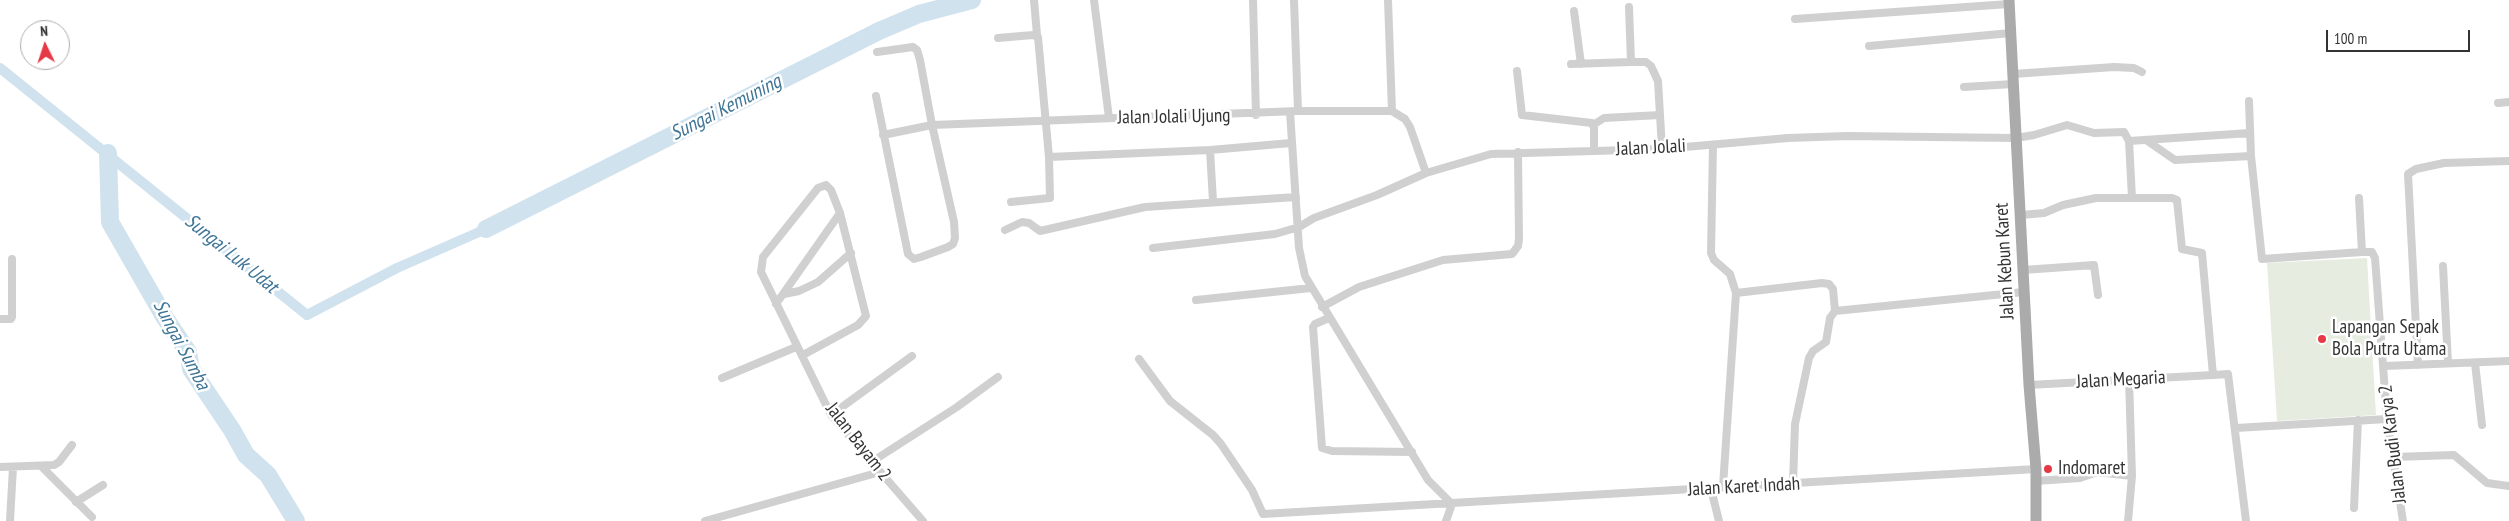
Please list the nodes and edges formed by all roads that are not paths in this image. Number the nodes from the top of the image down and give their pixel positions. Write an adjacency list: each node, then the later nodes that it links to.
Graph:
1 (1034, 0): 11 (street)
2 (1094, 0): 30 (street)
3 (1253, 0): 28 (street)
4 (1294, 0): 27 (street)
5 (1388, 0): 26 (street)
6 (2009, 2): 9 (street); 10 (main road, Jalan Kebun Karet)
7 (1630, 8): 15 (street)
8 (1574, 11): 17 (street)
9 (1795, 20)
10 (2011, 33): 13 (street); 20 (main road, Jalan Kebun Karet)
11 (1037, 35): 12 (street); 31 (street)
12 (998, 38)
13 (1869, 46)
14 (877, 52): 32 (street)
15 (1632, 62): 17 (street); 29 (street)
16 (1571, 64): 17 (street)
17 (1581, 64)
18 (1517, 71): 33 (street)
19 (2142, 72): 20 (street)
20 (2013, 79): 21 (street); 36 (main road, Jalan Kebun Karet)
21 (1964, 87)
22 (876, 96): 35 (street)
23 (2249, 101): 34 (street)
24 (2509, 102): 25 (street)
25 (2498, 103)
26 (1392, 111): 27 (street, Jalan Jolali Ujung); 48 (street)
27 (1294, 112): 28 (street, Jalan Jolali Ujung); 39 (street)
28 (1256, 115): 30 (street, Jalan Jolali Ujung)
29 (1660, 115): 33 (street); 41 (street)
30 (1109, 118): 31 (street, Jalan Jolali Ujung)
31 (1045, 122): 32 (street, Jalan Jolali Ujung); 46 (street)
32 (932, 125): 35 (street, Jalan Jolali Ujung); 35 (street)
33 (1593, 125): 43 (street)
34 (2250, 133): 37 (street); 45 (street)
35 (883, 135)
36 (2016, 138): 38 (street, Jalan Jolali); 40 (street, Jalan Jolali); 55 (main road, Jalan Kebun Karet)
37 (2146, 140): 38 (street); 45 (street)
38 (2129, 141): 50 (street)
39 (1291, 144): 42 (street); 49 (street)
40 (1713, 145): 41 (street, Jalan Jolali); 66 (street)
41 (1662, 149): 43 (street, Jalan Jolali)
42 (1210, 150): 46 (street); 52 (street)
43 (1594, 151): 44 (street, Jalan Jolali)
44 (1518, 152): 48 (street, Jalan Jolali); 71 (street)
45 (2251, 156): 59 (street)
46 (1049, 157): 53 (street)
47 (2509, 160): 83 (street)
48 (1426, 173): 56 (street, Jalan Jolali)
49 (1296, 197): 52 (street); 56 (street)
50 (2132, 198): 55 (street); 85 (street)
51 (2359, 198): 59 (street)
52 (1213, 201): 57 (street)
53 (1011, 202)
54 (840, 213): 60 (street); 67 (street); 70 (street, Jalan Bayam 2)
55 (2021, 215): 63 (main road, Jalan Kebun Karet)
56 (1299, 227): 58 (street, Jalan Jolali); 64 (street)
57 (1005, 230)
58 (1153, 248)
59 (2362, 252): 84 (street, Jalan Budi Karya 2)
60 (851, 253): 67 (street); 77 (street)
61 (12, 259): 74 (street)
62 (2443, 266): 82 (street)
63 (2023, 270): 65 (main road, Jalan Kebun Karet); 68 (street)
64 (1311, 288): 69 (street); 71 (street)
65 (2024, 292): 72 (street); 89 (main road, Jalan Kebun Karet)
66 (1736, 293): 72 (street); 107 (street)
67 (784, 294): 70 (street)
68 (2098, 295)
69 (1196, 300)
70 (776, 304): 76 (street, Jalan Bayam 2)
71 (1322, 307): 73 (street)
72 (1835, 310): 105 (street)
73 (1329, 318): 96 (street); 96 (street)
74 (0, 319): 75 (street)
75 (0, 327)
76 (796, 347): 77 (street, Jalan Bayam 2); 87 (street)
77 (802, 355): 90 (street, Jalan Bayam 2)
78 (912, 356): 90 (street)
79 (1139, 359): 114 (street)
80 (2509, 361): 81 (street)
81 (2475, 362): 82 (street); 93 (street)
82 (2448, 363): 83 (street)
83 (2418, 365): 84 (street)
84 (2385, 366): 91 (street, Jalan Budi Karya 2)
85 (2213, 375): 88 (street, Jalan Megaria); 94 (street)
86 (998, 377): 98 (street)
87 (722, 378)
88 (2129, 378): 89 (street, Jalan Megaria); 104 (street)
89 (2028, 386): 103 (main road, Jalan Kebun Karet)
90 (831, 415): 98 (street, Jalan Bayam 2)
91 (2387, 418): 92 (street); 97 (street, Jalan Budi Karya 2)
92 (2358, 420): 94 (street); 112 (street)
93 (2482, 426)
94 (2236, 428): 122 (street)
95 (72, 445): 101 (street)
96 (1412, 452): 111 (street)
97 (2394, 456): 108 (street); 123 (street, Jalan Budi Karya 2)
98 (873, 461): 102 (street, Jalan Bayam 2)
99 (0, 467): 100 (street)
100 (13, 467): 101 (street); 115 (street)
101 (42, 467): 110 (street)
102 (880, 472): 116 (street); 117 (street, Jalan Bayam 2)
103 (2036, 475): 104 (street, Jalan Karet Indah); 105 (street, Jalan Karet Indah); 120 (main road, Jalan Kebun Karet)
104 (2132, 476): 121 (street)
105 (1792, 484): 107 (street, Jalan Karet Indah)
106 (103, 485): 110 (street)
107 (1723, 486): 109 (street, Jalan Karet Indah)
108 (2509, 486)
109 (1710, 488): 111 (street, Jalan Karet Indah); 119 (street)
110 (76, 502): 113 (street)
111 (1452, 504): 114 (street, Jalan Karet Indah); 118 (street)
112 (2354, 508)
113 (92, 517)
114 (1265, 517)
115 (10, 521)
116 (705, 521)
117 (923, 521)
118 (1446, 521)
119 (1719, 521)
120 (2036, 521)
121 (2128, 521)
122 (2246, 521)
123 (2403, 521)

